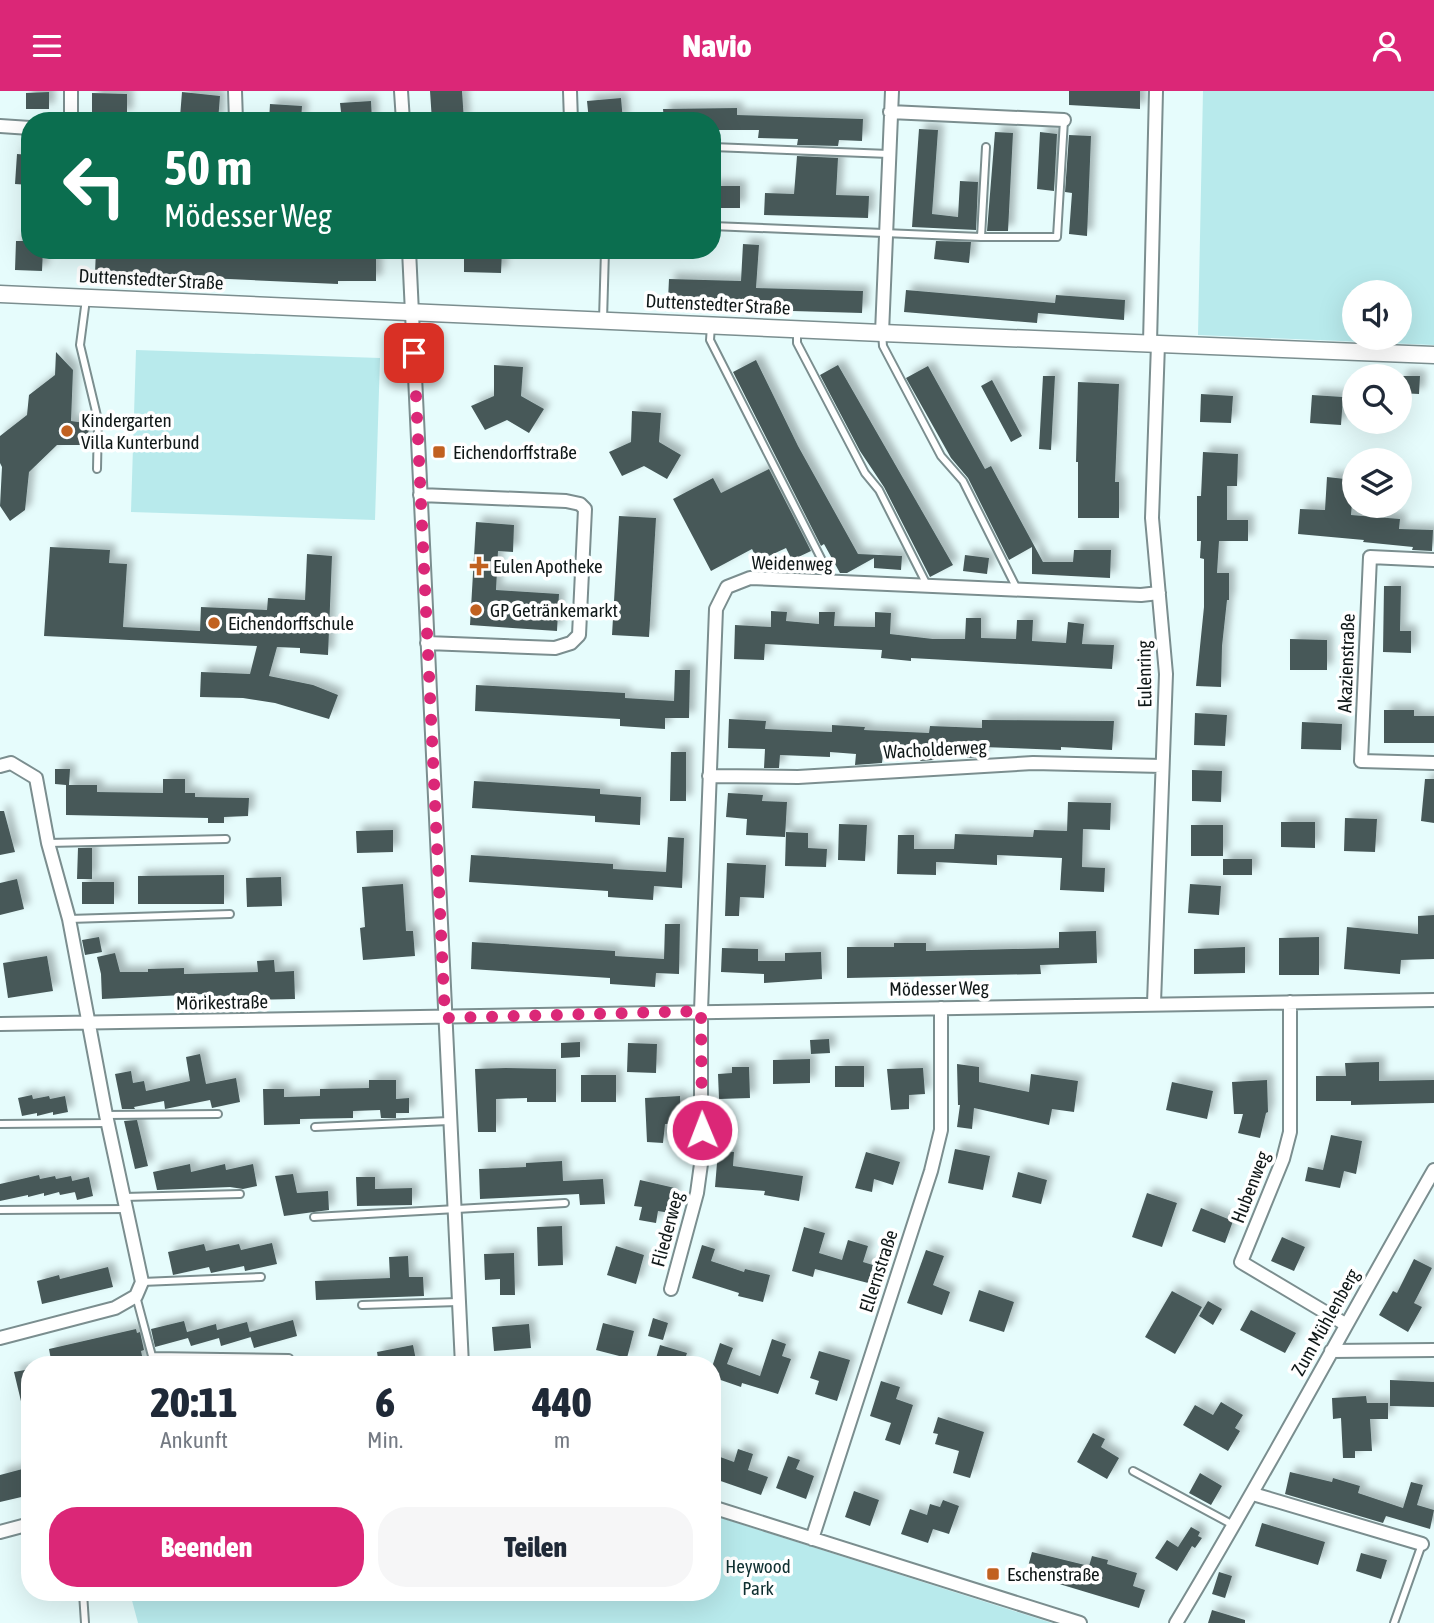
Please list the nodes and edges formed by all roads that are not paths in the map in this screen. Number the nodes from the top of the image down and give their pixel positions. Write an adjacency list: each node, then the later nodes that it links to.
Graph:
1 (71, 91): 7 (street)
2 (235, 91): 8 (street)
3 (401, 91): 9 (street)
4 (570, 91): 10 (street)
5 (892, 91): 11 (street)
6 (1156, 91): 30 (street, Eulenring)
7 (71, 112)
8 (236, 112)
9 (402, 112)
10 (571, 112)
11 (890, 112): 12 (street); 17 (street)
12 (1064, 120): 20 (lane)
13 (0, 126): 14 (street)
14 (21, 127)
15 (721, 147): 17 (lane)
16 (986, 147): 20 (lane)
17 (889, 155): 19 (street)
18 (721, 226): 19 (lane)
19 (885, 232): 20 (lane); 29 (street)
20 (981, 236)
21 (409, 259): 25 (street)
22 (605, 259): 26 (lane)
23 (0, 295): 24 (street, Duttenstedter Straße)
24 (86, 297): 25 (street, Duttenstedter Straße); 32 (lane)
25 (412, 312): 26 (street, Duttenstedter Straße); 33 (street)
26 (603, 320): 27 (street, Duttenstedter Straße)
27 (710, 325): 28 (street, Duttenstedter Straße); 35 (lane)
28 (796, 329): 29 (street, Duttenstedter Straße); 36 (lane)
29 (883, 333): 30 (street, Duttenstedter Straße); 37 (lane)
30 (1154, 344): 31 (street, Duttenstedter Straße); 38 (street, Eulenring)
31 (1434, 355)
32 (97, 469)
33 (420, 495): 39 (street); 39 (street)
34 (1434, 559): 40 (street, Akazienstraße)
35 (833, 582): 36 (street, Weidenweg); 43 (street, Weidenweg)
36 (928, 587): 37 (street, Weidenweg)
37 (1017, 589): 38 (street, Weidenweg)
38 (1159, 593): 42 (street, Eulenring)
39 (427, 643): 53 (street)
40 (1434, 763)
41 (0, 766): 45 (street)
42 (1162, 766): 43 (street, Wacholderweg); 50 (street, Eulenring)
43 (709, 776): 52 (street, Weidenweg)
44 (226, 839): 45 (lane)
45 (48, 843): 47 (street)
46 (230, 915): 47 (lane)
47 (69, 919): 54 (street)
48 (1434, 1000): 49 (street, Mödesser Weg)
49 (1290, 1002): 50 (street, Mödesser Weg); 74 (street, Hubenweg)
50 (1154, 1003): 51 (street, Mödesser Weg)
51 (941, 1007): 52 (street, Mödesser Weg); 86 (street, Ellernstraße)
52 (701, 1011): 53 (street, Mödesser Weg); 70 (street, Fliederweg)
53 (445, 1018): 54 (street, Mörikestraße); 58 (street)
54 (88, 1023): 55 (street, Mörikestraße); 57 (street)
55 (0, 1024)
56 (218, 1114): 57 (lane)
57 (107, 1119): 59 (lane); 63 (street)
58 (449, 1121): 60 (lane); 65 (street)
59 (0, 1124)
60 (315, 1127)
61 (1434, 1170): 74 (street, Zum Mühlenberg)
62 (240, 1194): 63 (lane)
63 (126, 1203): 66 (lane); 69 (street)
64 (565, 1203): 65 (lane)
65 (453, 1209): 67 (lane); 72 (street)
66 (0, 1210)
67 (314, 1217)
68 (261, 1276): 69 (lane)
69 (142, 1282): 71 (street)
70 (671, 1289)
71 (136, 1296): 75 (street); 78 (lane)
72 (458, 1302): 73 (lane); 79 (street)
73 (362, 1305)
74 (1345, 1324): 77 (street, Zum Mühlenberg)
75 (0, 1338)
76 (1434, 1350): 77 (street)
77 (1331, 1351): 81 (street, Zum Mühlenberg)
78 (152, 1356)
79 (461, 1356)
80 (1133, 1471): 84 (lane)
81 (1252, 1494): 84 (street, Zum Mühlenberg); 87 (street)
82 (721, 1510): 86 (street)
83 (21, 1526): 85 (street)
84 (1235, 1526): 91 (street, Zum Mühlenberg)
85 (0, 1532)
86 (812, 1539): 90 (street)
87 (1422, 1543): 92 (lane)
88 (84, 1601): 89 (lane)
89 (85, 1623)
90 (1080, 1623)
91 (1177, 1623)
92 (1394, 1623)

